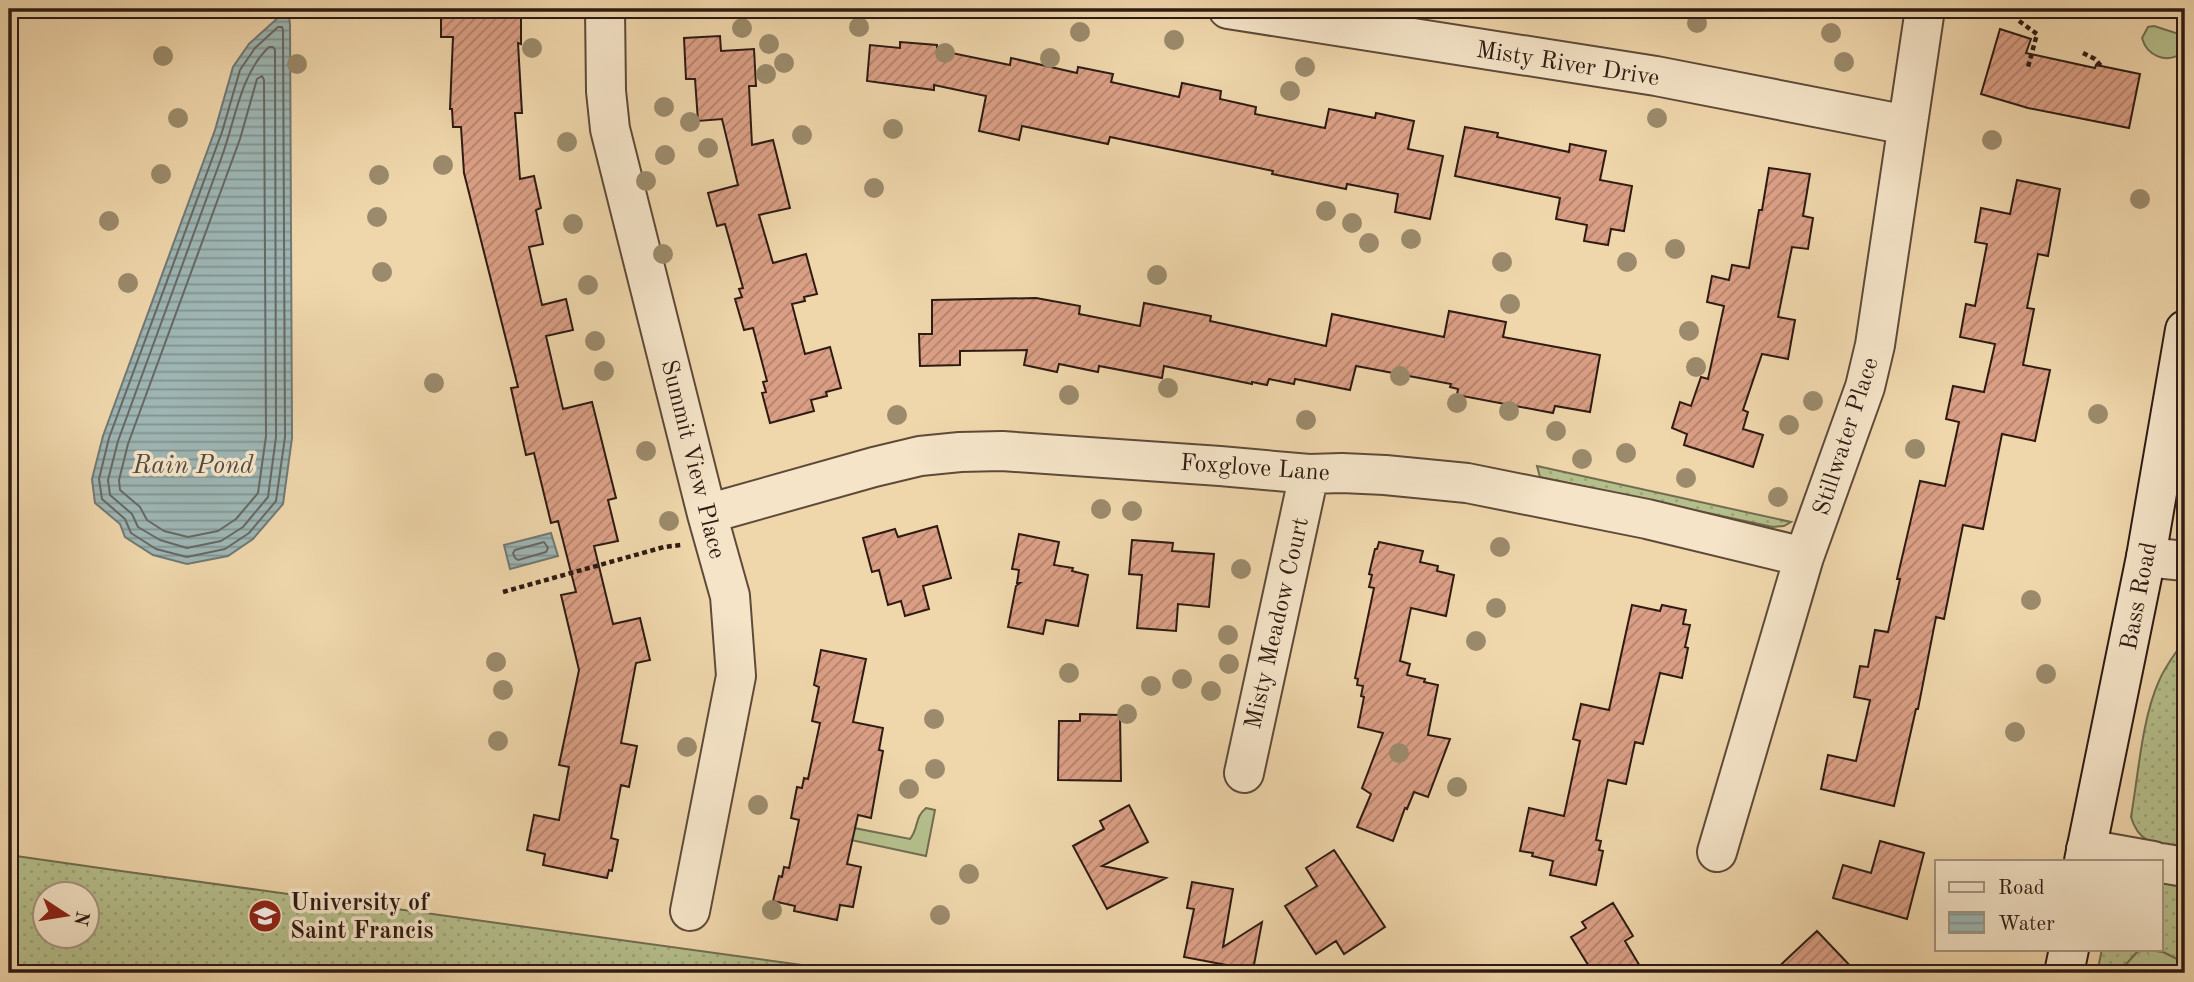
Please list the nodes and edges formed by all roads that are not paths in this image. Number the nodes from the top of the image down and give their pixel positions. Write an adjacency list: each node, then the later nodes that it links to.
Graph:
1 (605, 9): 7 (street, Summit View Place)
2 (1228, 9): 4 (street, Misty River Drive)
3 (1925, 9): 4 (street, Stillwater Place)
4 (1907, 125): 8 (street, Stillwater Place)
5 (2185, 330): 9 (street, Bass Road)
6 (1309, 474): 7 (street, Foxglove Lane); 8 (street, Foxglove Lane); 11 (street, Misty Meadow Court)
7 (700, 529): 17 (street, Summit View Place)
8 (1804, 556): 12 (street, Stillwater Place)
9 (2147, 557): 10 (street); 13 (street, Bass Road)
10 (2185, 561)
11 (1244, 773)
12 (1717, 852)
13 (2085, 855): 14 (street)
14 (2142, 860)
15 (2162, 863): 16 (street)
16 (2185, 867)
17 (690, 911)
18 (2068, 950): 19 (street)
19 (2064, 973)

